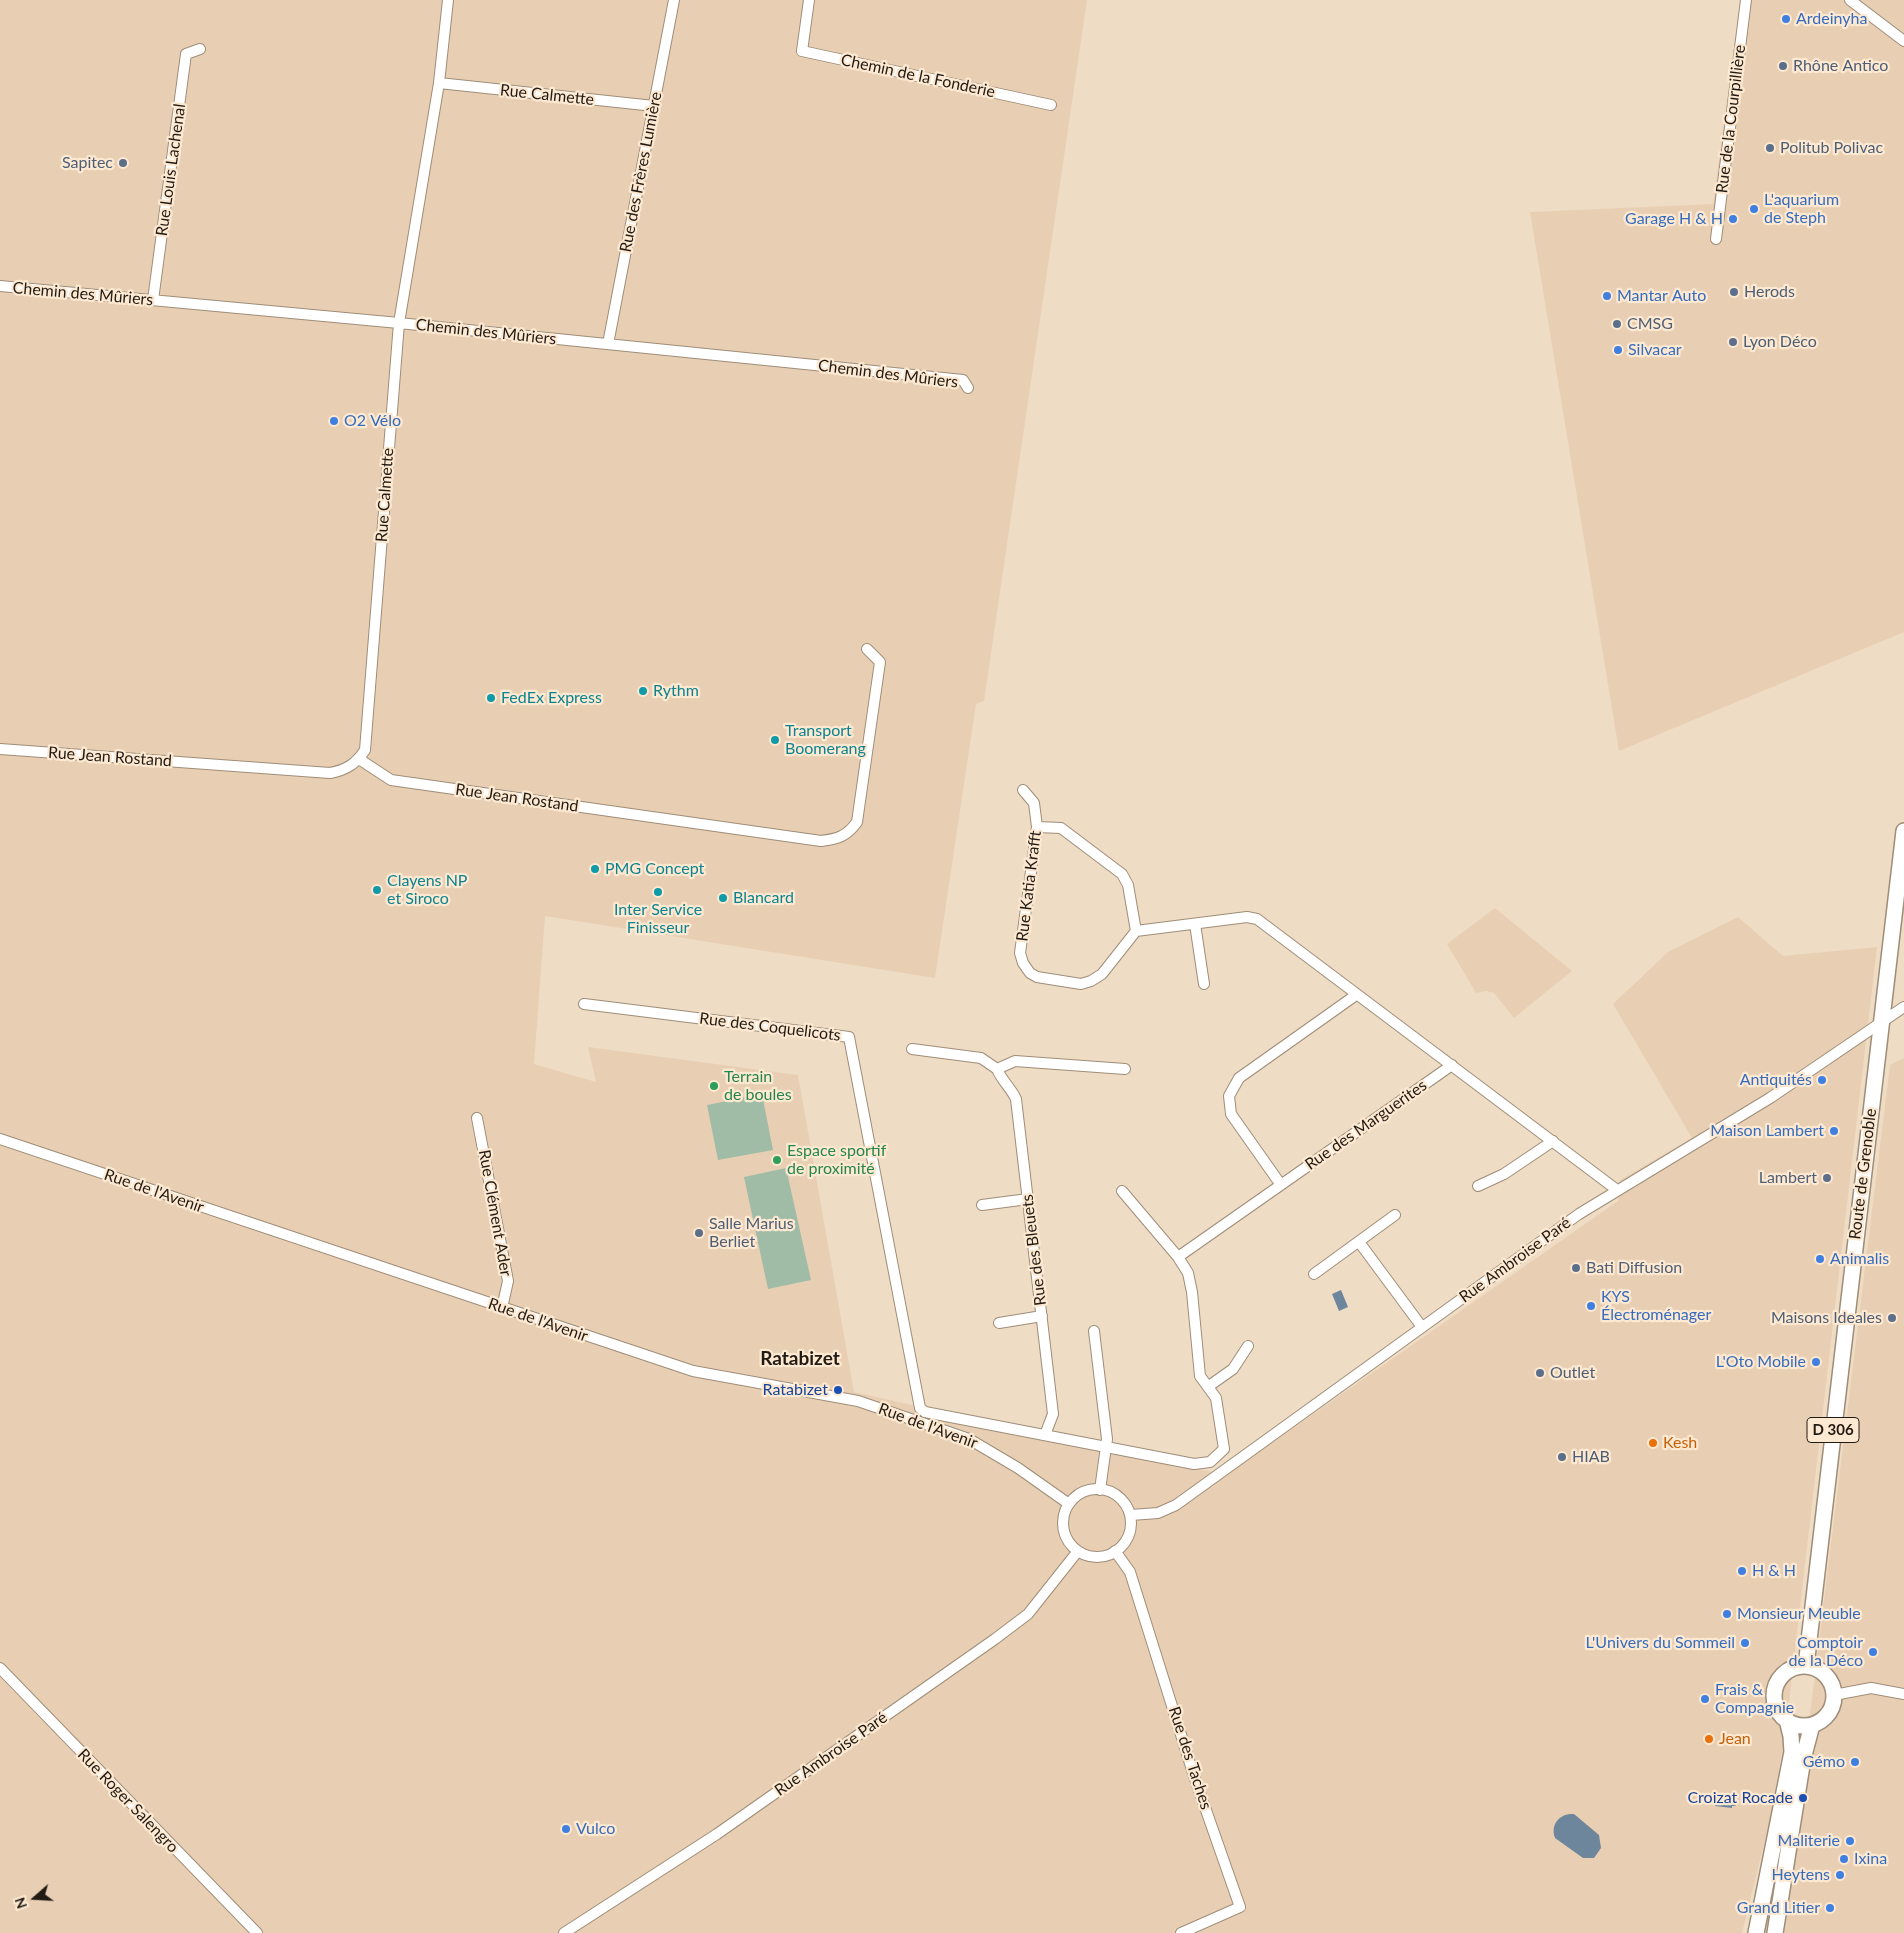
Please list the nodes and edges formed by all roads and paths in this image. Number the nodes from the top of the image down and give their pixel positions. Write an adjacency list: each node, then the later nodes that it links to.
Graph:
1 (448, 0): 8 (street, Rue Calmette)
2 (674, 0): 10 (street, Rue des Frères Lumière)
3 (809, 0): 9 (street, Chemin de la Fonderie)
4 (1746, 0): 11 (street, Rue de la Courpillière)
5 (1850, 0): 6 (street)
6 (1904, 41)
7 (200, 49): 13 (street, Rue Louis Lachenal)
8 (439, 83): 10 (street, Rue Calmette); 14 (street, Rue Calmette)
9 (1050, 105)
10 (654, 106): 15 (street, Rue des Frères Lumière)
11 (1716, 239)
12 (0, 286): 13 (street, Chemin des Mûriers)
13 (153, 300): 14 (street, Chemin des Mûriers)
14 (399, 323): 15 (street, Chemin des Mûriers); 19 (street, Rue Calmette)
15 (608, 344): 16 (street, Chemin des Mûriers)
16 (968, 388)
17 (867, 649): 19 (street, Rue Jean Rostand)
18 (0, 749): 19 (street, Rue Jean Rostand)
19 (359, 759)
20 (1023, 790): 21 (street, Rue Katia Krafft)
21 (1037, 827): 24 (street); 24 (street, Rue Katia Krafft)
22 (1904, 831): 29 (main road, Route de Grenoble / D 306)
23 (1195, 924): 24 (street); 25 (street); 26 (street)
24 (1136, 931)
25 (1204, 984)
26 (1356, 995): 31 (street); 37 (street)
27 (584, 1004): 54 (street, Rue des Coquelicots)
28 (1904, 1007): 29 (street, Rue Ambroise Paré)
29 (1882, 1022): 39 (street, Rue Ambroise Paré); 62 (main road, Route de Grenoble / D 306)
30 (912, 1049): 32 (street, Rue des Bleuets)
31 (1452, 1065): 36 (street); 37 (street, Rue des Marguerites)
32 (998, 1069): 33 (street); 41 (street, Rue des Bleuets)
33 (1126, 1069)
34 (477, 1118): 47 (street, Rue Clément Ader)
35 (0, 1139): 47 (street, Rue de l'Avenir)
36 (1553, 1140): 38 (street); 39 (street)
37 (1280, 1185): 45 (street, Rue des Marguerites)
38 (1478, 1186)
39 (1617, 1190): 50 (street, Rue Ambroise Paré)
40 (1122, 1191): 45 (street)
41 (1028, 1199): 42 (street); 48 (street, Rue des Bleuets)
42 (982, 1205)
43 (1395, 1215): 44 (street)
44 (1359, 1242): 46 (street); 50 (street)
45 (1178, 1257): 53 (street)
46 (1314, 1274)
47 (502, 1308): 58 (street, Rue de l'Avenir)
48 (1042, 1316): 49 (street); 55 (street, Rue des Bleuets)
49 (999, 1323)
50 (1422, 1327): 59 (street, Rue Ambroise Paré)
51 (1094, 1331): 56 (street)
52 (1248, 1346): 53 (street)
53 (1209, 1386): 56 (street, Rue de l'Avenir)
54 (920, 1408): 55 (street, Rue de l'Avenir)
55 (1044, 1435): 56 (street, Rue de l'Avenir)
56 (1106, 1447): 57 (street)
57 (1100, 1490): 58 (street); 59 (street)
58 (1069, 1504): 60 (street)
59 (1131, 1515): 61 (street)
60 (1078, 1551): 61 (street); 69 (street, Rue Ambroise Paré)
61 (1115, 1551): 70 (street, Rue des Taches)
62 (1806, 1666): 64 (main road); 66 (main road)
63 (0, 1668): 68 (street, Rue Roger Salengro)
64 (1834, 1694): 65 (street); 67 (main road)
65 (1904, 1694)
66 (1787, 1720): 67 (main road); 71 (main road)
67 (1812, 1725): 72 (main road)
68 (257, 1933)
69 (564, 1933)
70 (1181, 1933)
71 (1756, 1933)
72 (1775, 1933)

